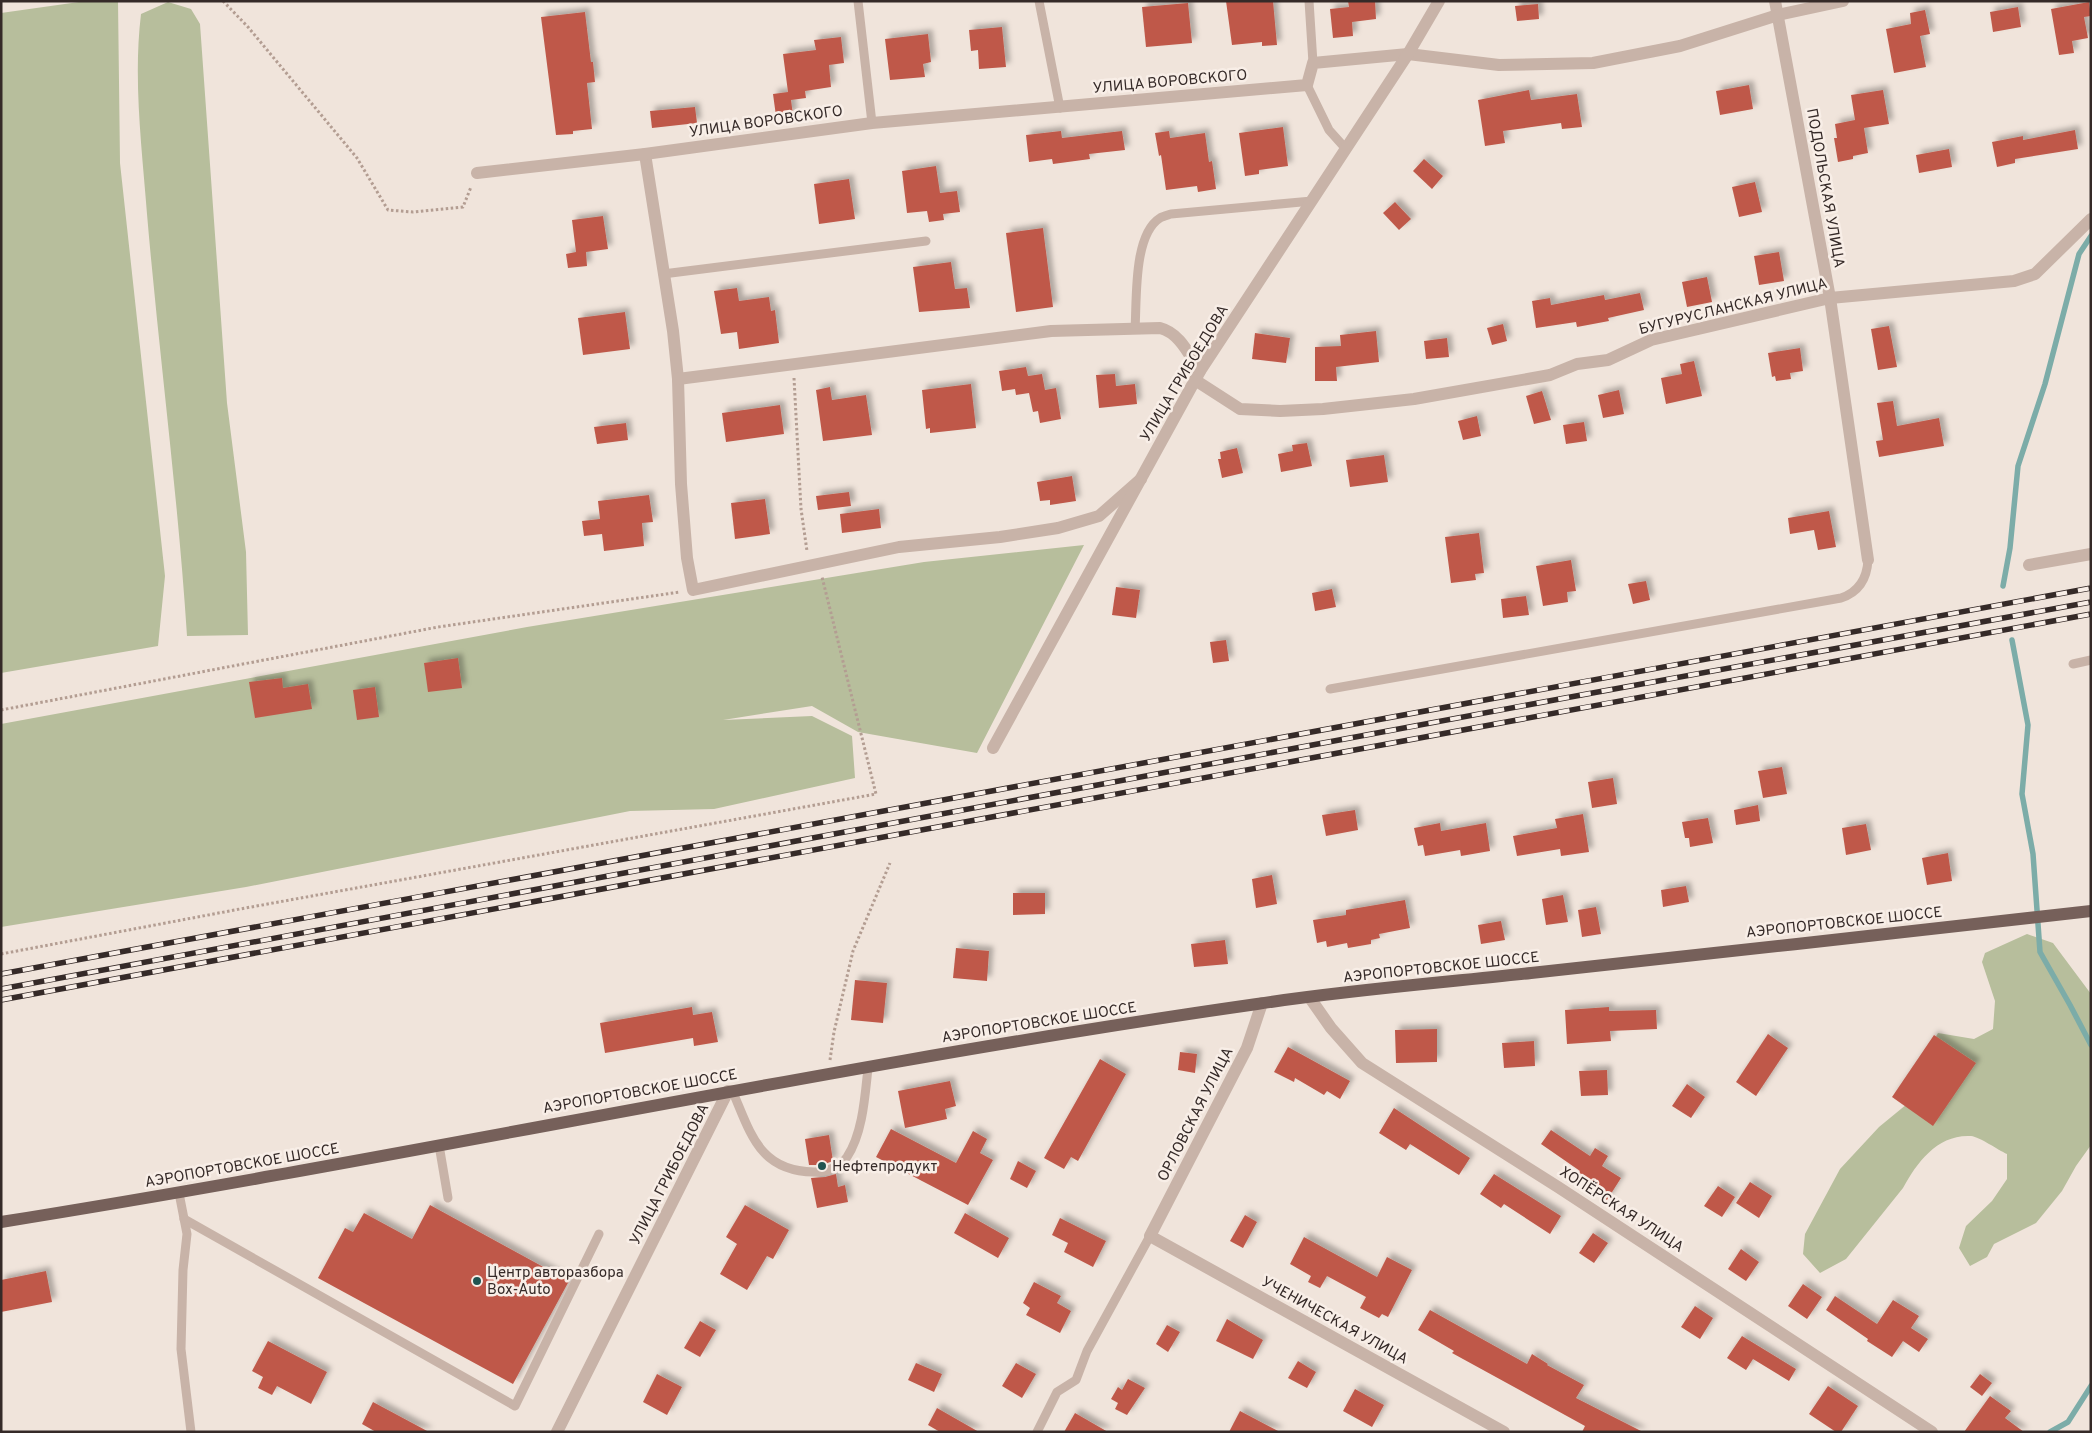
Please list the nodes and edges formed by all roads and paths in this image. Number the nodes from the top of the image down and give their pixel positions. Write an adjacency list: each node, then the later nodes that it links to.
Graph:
1 (223, 1): 16 (path)
2 (858, 1): 13 (lane)
3 (1039, 1): 12 (lane)
4 (1309, 1): 10 (lane)
5 (1439, 1): 9 (street, УЛИЦА ГРИБОЕДОВА)
6 (1776, 1): 8 (street, ПОДОЛЬСКАЯ УЛИЦА)
7 (1843, 1): 8 (street)
8 (1778, 15): 9 (street); 21 (street, ПОДОЛЬСКАЯ УЛИЦА)
9 (1408, 54): 10 (street); 14 (street, УЛИЦА ГРИБОЕДОВА)
10 (1313, 63): 11 (street)
11 (1307, 85): 12 (street, УЛИЦА ВОРОВСКОГО); 14 (lane)
12 (1060, 108): 13 (street, УЛИЦА ВОРОВСКОГО)
13 (872, 123): 15 (street, УЛИЦА ВОРОВСКОГО)
14 (1346, 149): 17 (street, УЛИЦА ГРИБОЕДОВА)
15 (645, 154): 16 (street, УЛИЦА ВОРОВСКОГО); 20 (street)
16 (477, 173)
17 (1312, 201): 22 (lane); 24 (street, УЛИЦА ГРИБОЕДОВА)
18 (2091, 219): 21 (street, БУГУРУСЛАНСКАЯ УЛИЦА)
19 (926, 241): 20 (lane)
20 (663, 274): 25 (street)
21 (1830, 298): 24 (street, БУГУРУСЛАНСКАЯ УЛИЦА); 28 (street, ПОДОЛЬСКАЯ УЛИЦА)
22 (1135, 328): 23 (street); 24 (street)
23 (793, 364): 25 (street); 30 (path)
24 (1198, 376): 26 (street, УЛИЦА ГРИБОЕДОВА)
25 (678, 379): 31 (street)
26 (1141, 479): 30 (street); 36 (street, УЛИЦА ГРИБОЕДОВА)
27 (2091, 554): 29 (street)
28 (1868, 560): 34 (lane)
29 (2029, 564)
30 (814, 566): 31 (street); 39 (path)
31 (693, 590): 35 (path)
32 (2091, 660): 33 (lane)
33 (2073, 664)
34 (1330, 689)
35 (1, 710)
36 (993, 748)
37 (890, 863): 43 (path)
38 (2091, 911): 40 (main road, АЭРОПОРТОВСКОЕ ШОССЕ)
39 (1, 954)
40 (1310, 998): 41 (main road, АЭРОПОРТОВСКОЕ ШОССЕ); 56 (street, ХОПЁРСКАЯ УЛИЦА)
41 (1262, 1003): 42 (main road, АЭРОПОРТОВСКОЕ ШОССЕ); 51 (street, ОРЛОВСКАЯ УЛИЦА)
42 (868, 1068): 43 (main road, АЭРОПОРТОВСКОЕ ШОССЕ); 44 (lane)
43 (828, 1075): 44 (main road, АЭРОПОРТОВСКОЕ ШОССЕ)
44 (730, 1091): 45 (main road, АЭРОПОРТОВСКОЕ ШОССЕ); 53 (street, УЛИЦА ГРИБОЕДОВА)
45 (439, 1145): 46 (main road, АЭРОПОРТОВСКОЕ ШОССЕ); 47 (lane)
46 (179, 1193): 48 (lane); 49 (main road, АЭРОПОРТОВСКОЕ ШОССЕ)
47 (448, 1198)
48 (184, 1219): 50 (lane); 52 (lane)
49 (1, 1222)
50 (599, 1234)
51 (1150, 1236): 54 (lane); 55 (street, УЧЕНИЧЕСКАЯ УЛИЦА)
52 (191, 1432)
53 (557, 1432)
54 (1037, 1432)
55 (1504, 1432)
56 (1932, 1432)

